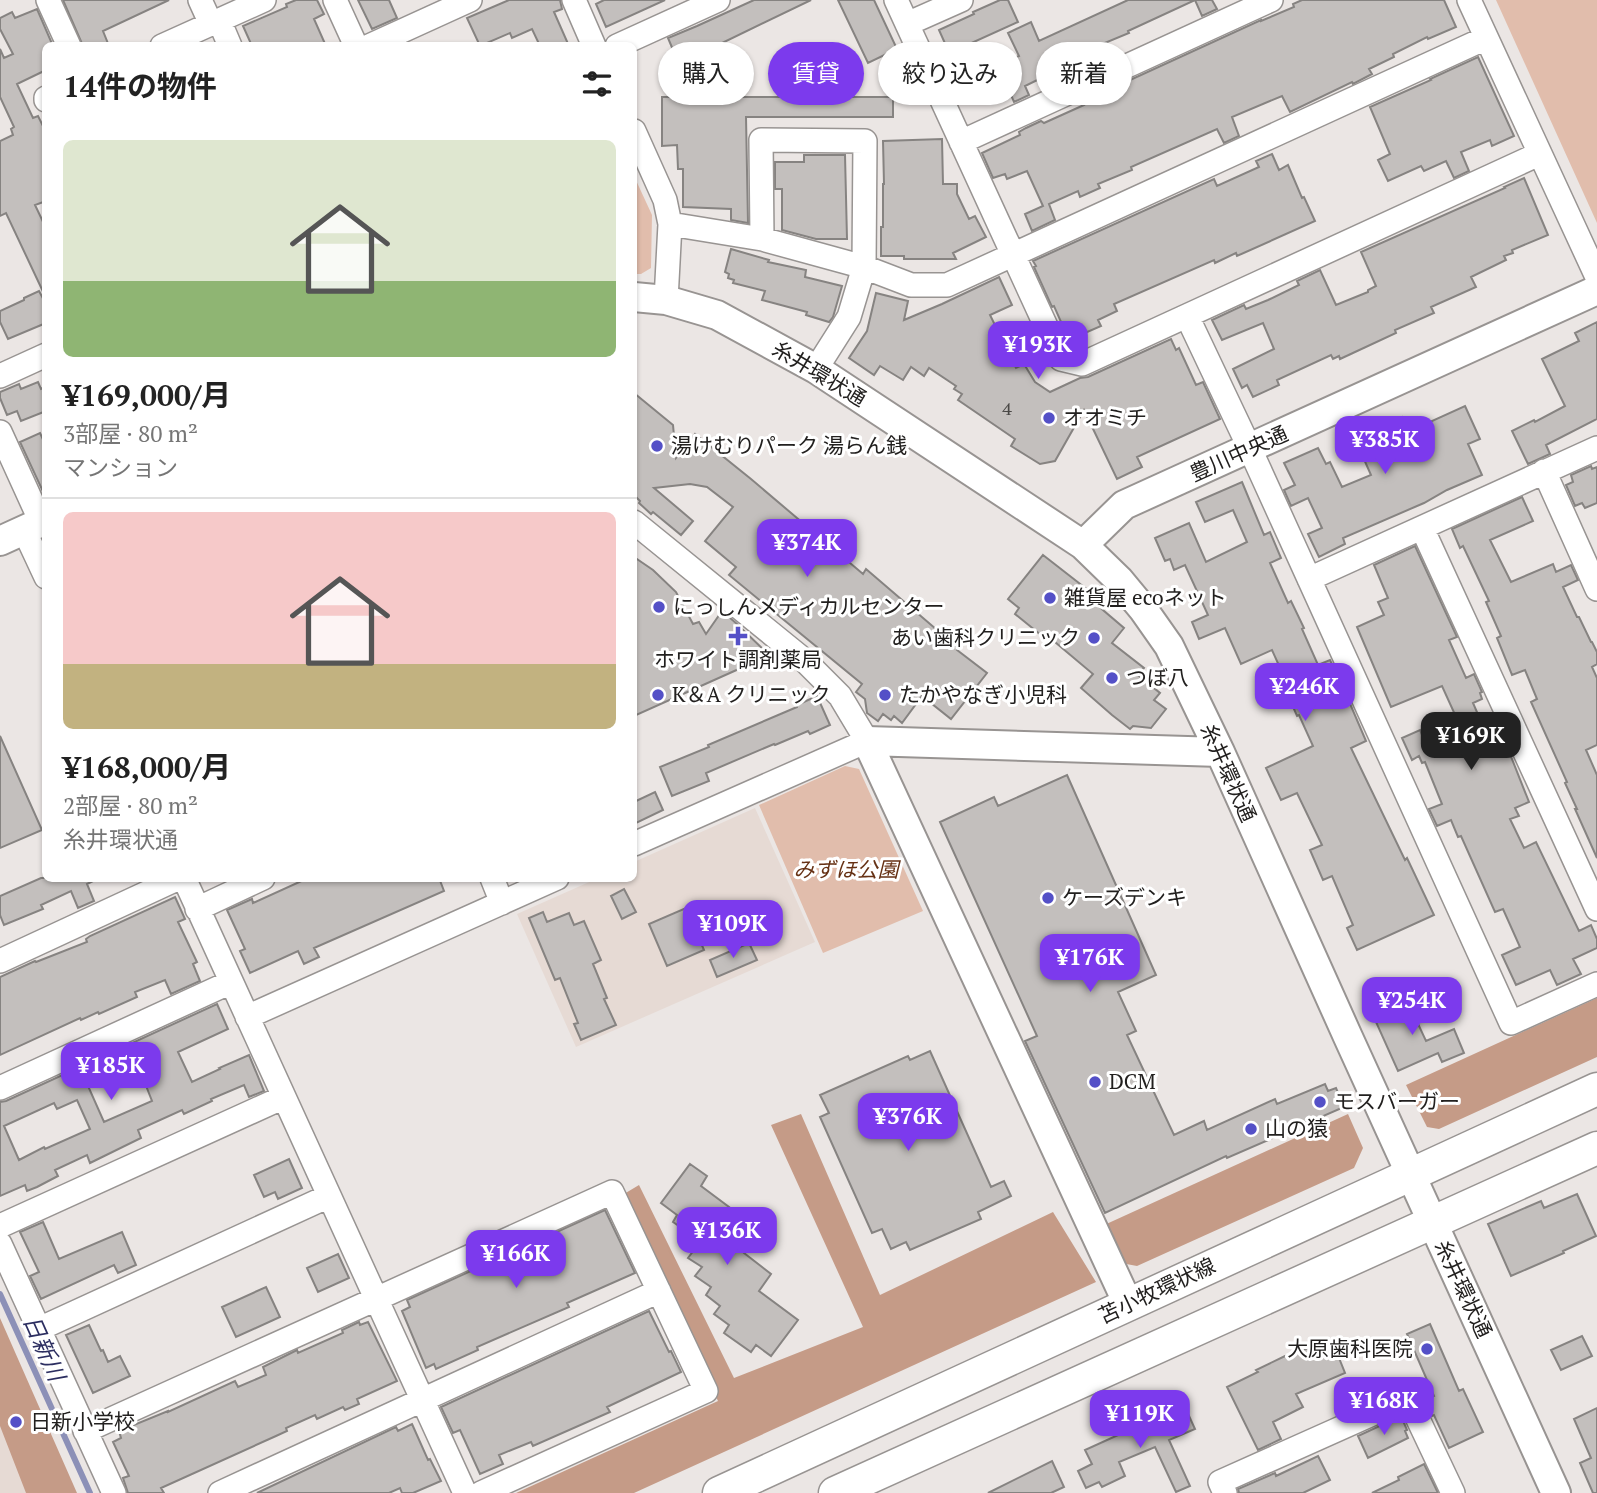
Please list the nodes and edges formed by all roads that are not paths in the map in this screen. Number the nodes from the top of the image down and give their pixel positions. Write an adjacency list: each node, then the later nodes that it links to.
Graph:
1 (48, 0): 15 (street)
2 (201, 0): 12 (street)
3 (264, 0): 12 (street)
4 (335, 0): 18 (street)
5 (574, 0): 20 (street)
6 (718, 0): 21 (street)
7 (896, 0): 13 (street)
8 (961, 0): 13 (street)
9 (1271, 0): 23 (street)
10 (1469, 0): 14 (street)
11 (459, 2): 19 (street)
12 (215, 22): 16 (street); 17 (street)
13 (907, 24): 23 (street)
14 (1486, 38): 24 (street); 27 (street)
15 (67, 42)
16 (171, 42)
17 (228, 42)
18 (354, 42)
19 (377, 42)
20 (592, 42)
21 (626, 42)
22 (637, 137): 25 (street)
23 (961, 142): 27 (street)
24 (1539, 154): 29 (street); 33 (street)
25 (670, 224): 26 (street); 32 (street)
26 (762, 239): 28 (street); 28 (street)
27 (1013, 255): 28 (street); 33 (street)
28 (864, 267): 35 (street)
29 (1597, 277)
30 (1597, 290): 39 (street, 豊川中央通)
31 (637, 297): 32 (street, 糸井環状通)
32 (666, 300): 35 (street, 糸井環状通)
33 (1187, 316): 39 (street)
34 (42, 357): 36 (street)
35 (816, 369): 44 (street, 糸井環状通)
36 (0, 376)
37 (0, 432): 42 (street)
38 (1597, 448): 40 (street)
39 (1250, 449): 44 (street, 豊川中央通); 46 (street)
40 (1544, 471): 43 (street); 47 (street)
41 (637, 524): 48 (street)
42 (28, 528): 45 (street)
43 (1422, 528): 46 (street); 58 (street)
44 (1083, 545): 49 (street, 糸井環状通)
45 (42, 566)
46 (1309, 579): 61 (street)
47 (1597, 589)
48 (867, 741): 49 (street); 50 (street); 74 (street)
49 (1220, 752): 67 (street, 糸井環状通)
50 (637, 843)
51 (172, 882): 59 (street)
52 (183, 882): 57 (street)
53 (254, 882): 57 (street)
54 (494, 882): 56 (street)
55 (548, 882): 56 (street)
56 (502, 903): 62 (street)
57 (197, 909): 60 (street)
58 (1597, 909)
59 (0, 961)
60 (231, 982): 62 (street); 63 (street)
61 (1597, 984)
62 (247, 1017): 65 (street)
63 (0, 1088)
64 (1597, 1089): 67 (main road, 苫小牧環状線)
65 (284, 1097): 68 (street); 70 (street)
66 (1597, 1148): 69 (main road)
67 (1411, 1174): 69 (street, 糸井環状通); 74 (main road, 苫小牧環状線)
68 (329, 1196): 73 (street); 75 (street)
69 (1433, 1223): 78 (street, 糸井環状通); 84 (main road)
70 (0, 1226)
71 (0, 1244): 75 (street)
72 (659, 1291): 73 (street); 76 (street); 82 (street)
73 (376, 1298): 76 (street); 77 (street)
74 (1128, 1304): 83 (main road, 苫小牧環状線)
75 (39, 1329): 77 (street)
76 (422, 1400): 80 (street); 81 (street)
77 (85, 1431): 79 (street)
78 (1549, 1491)
79 (114, 1493)
80 (220, 1493)
81 (465, 1493)
82 (481, 1493)
83 (719, 1493)
84 (835, 1493)
85 (1225, 1493): 86 (street)
86 (1453, 1493)

